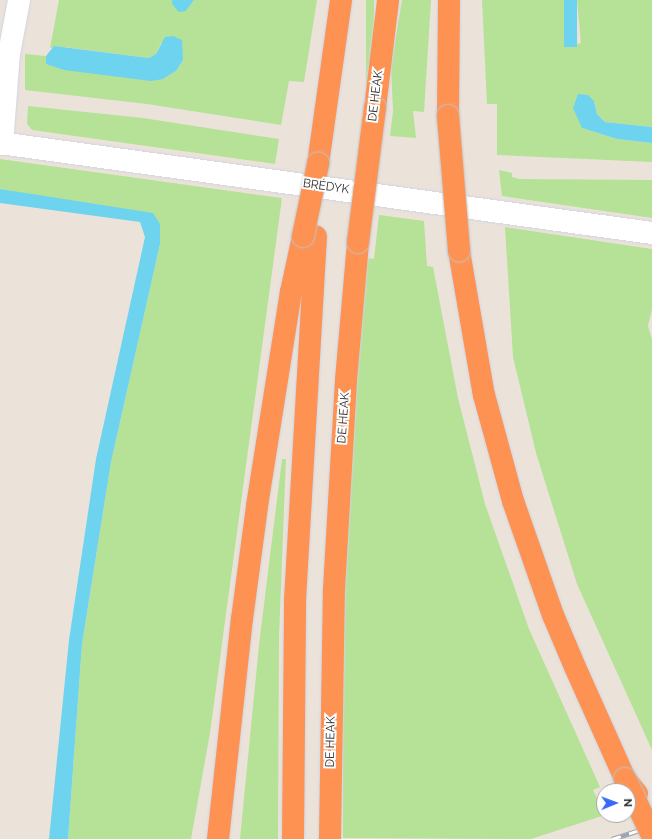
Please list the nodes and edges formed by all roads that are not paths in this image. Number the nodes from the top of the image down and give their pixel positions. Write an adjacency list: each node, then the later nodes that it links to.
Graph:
1 (19, 0): 5 (street)
2 (341, 0): 7 (highway, bridge)
3 (388, 0): 13 (highway, DE HEAK, bridge)
4 (449, 0): 8 (highway, bridge)
5 (1, 144): 6 (street, BRÉDYK)
6 (652, 233)
7 (309, 237): 11 (highway); 12 (highway)
8 (625, 779): 9 (highway, bridge); 10 (highway, bridge)
9 (652, 811)
10 (652, 835)
11 (218, 839)
12 (293, 839)
13 (330, 839)

